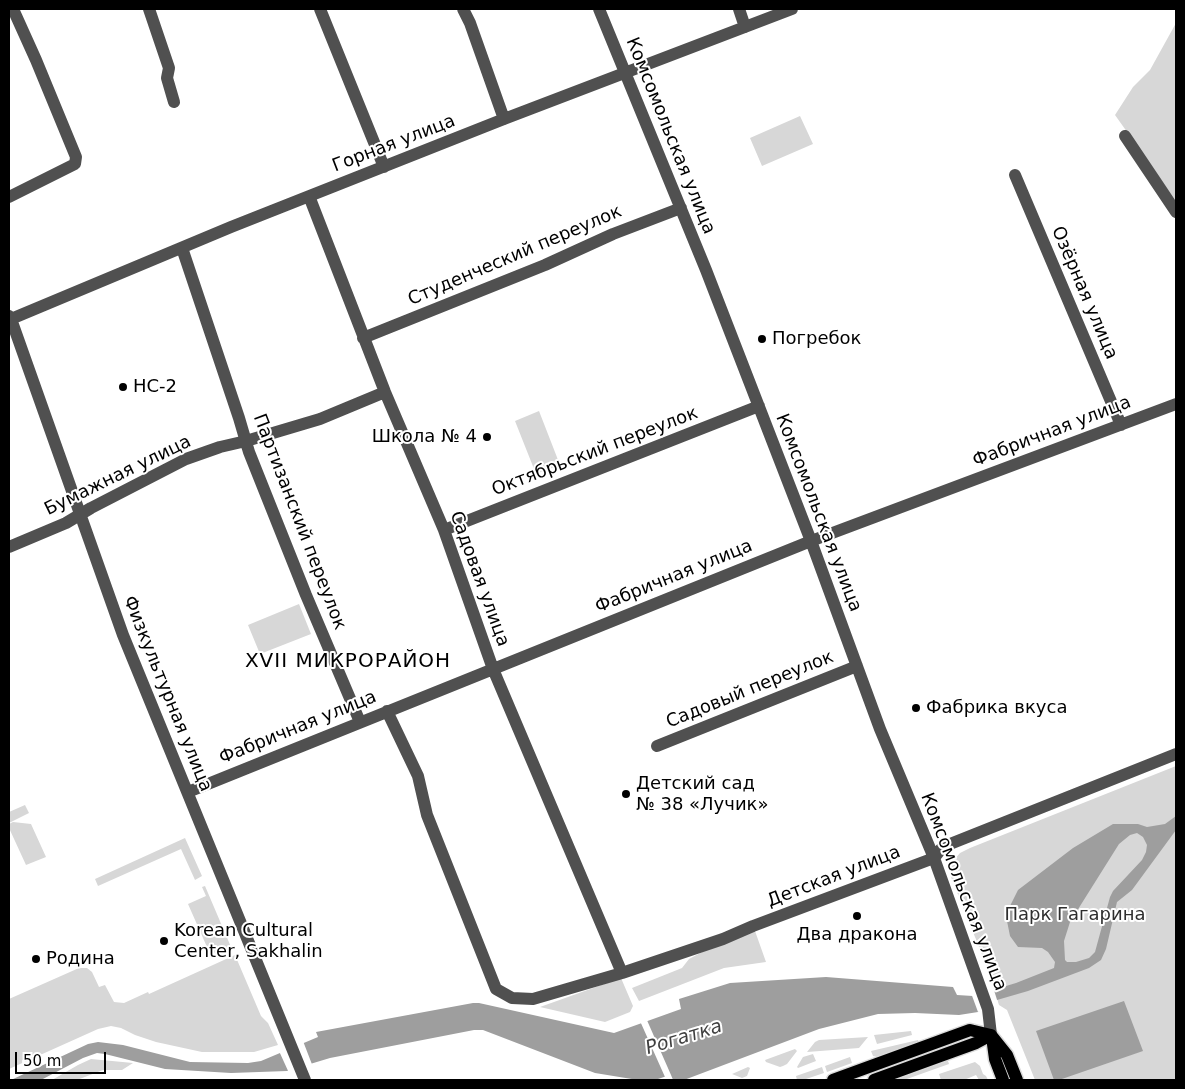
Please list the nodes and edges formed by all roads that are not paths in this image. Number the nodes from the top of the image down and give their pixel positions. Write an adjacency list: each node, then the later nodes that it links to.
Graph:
1 (13, 9): 16 (street)
2 (148, 9): 10 (street)
3 (320, 9): 13 (street)
4 (463, 9): 11 (street)
5 (599, 9): 9 (street, Комсомольская улица)
6 (738, 9): 8 (street)
7 (792, 9): 8 (street, Горная улица)
8 (745, 27): 9 (street, Горная улица)
9 (626, 72): 11 (street, Горная улица); 17 (street, Комсомольская улица)
10 (174, 102)
11 (504, 119): 13 (street, Горная улица)
12 (1125, 136): 18 (street)
13 (384, 166): 15 (street, Горная улица)
14 (1015, 175): 25 (street, Озёрная улица)
15 (309, 196): 19 (street, Горная улица); 21 (street, Садовая улица)
16 (9, 197)
17 (680, 208): 21 (street, Студенческий переулок); 24 (street, Комсомольская улица)
18 (1176, 212)
19 (182, 248): 20 (street, Горная улица); 26 (street, Партизанский переулок)
20 (10, 318): 27 (street, Физкультурная улица)
21 (363, 338): 22 (street, Садовая улица)
22 (385, 392): 26 (street, Бумажная улица); 28 (street, Садовая улица)
23 (1176, 404): 25 (street, Фабричная улица)
24 (759, 406): 28 (street, Октябрьский переулок); 29 (street, Комсомольская улица)
25 (1121, 425): 29 (street, Фабричная улица)
26 (246, 442): 27 (street, Бумажная улица); 34 (street, Партизанский переулок)
27 (81, 515): 30 (street, Бумажная улица); 37 (street, Физкультурная улица)
28 (444, 530): 32 (street, Садовая улица)
29 (811, 541): 31 (street, Комсомольская улица); 32 (street, Фабричная улица)
30 (9, 547)
31 (857, 666): 35 (street, Садовый переулок); 38 (street, Комсомольская улица)
32 (493, 669): 33 (street, Фабричная улица); 39 (street, Садовая улица)
33 (387, 711): 34 (street, Фабричная улица); 39 (street, Детская улица)
34 (360, 722): 37 (street, Фабричная улица)
35 (657, 746)
36 (1176, 754): 38 (street, Детская улица)
37 (188, 792): 41 (street, Физкультурная улица)
38 (934, 858): 39 (street, Детская улица); 40 (street, Комсомольская улица)
39 (622, 972)
40 (991, 1035): 42 (main road); 43 (main road); 44 (main road, Комсомольская улица); 45 (main road)
41 (305, 1078)
42 (833, 1080)
43 (874, 1080)
44 (1003, 1080)
45 (1017, 1080)

